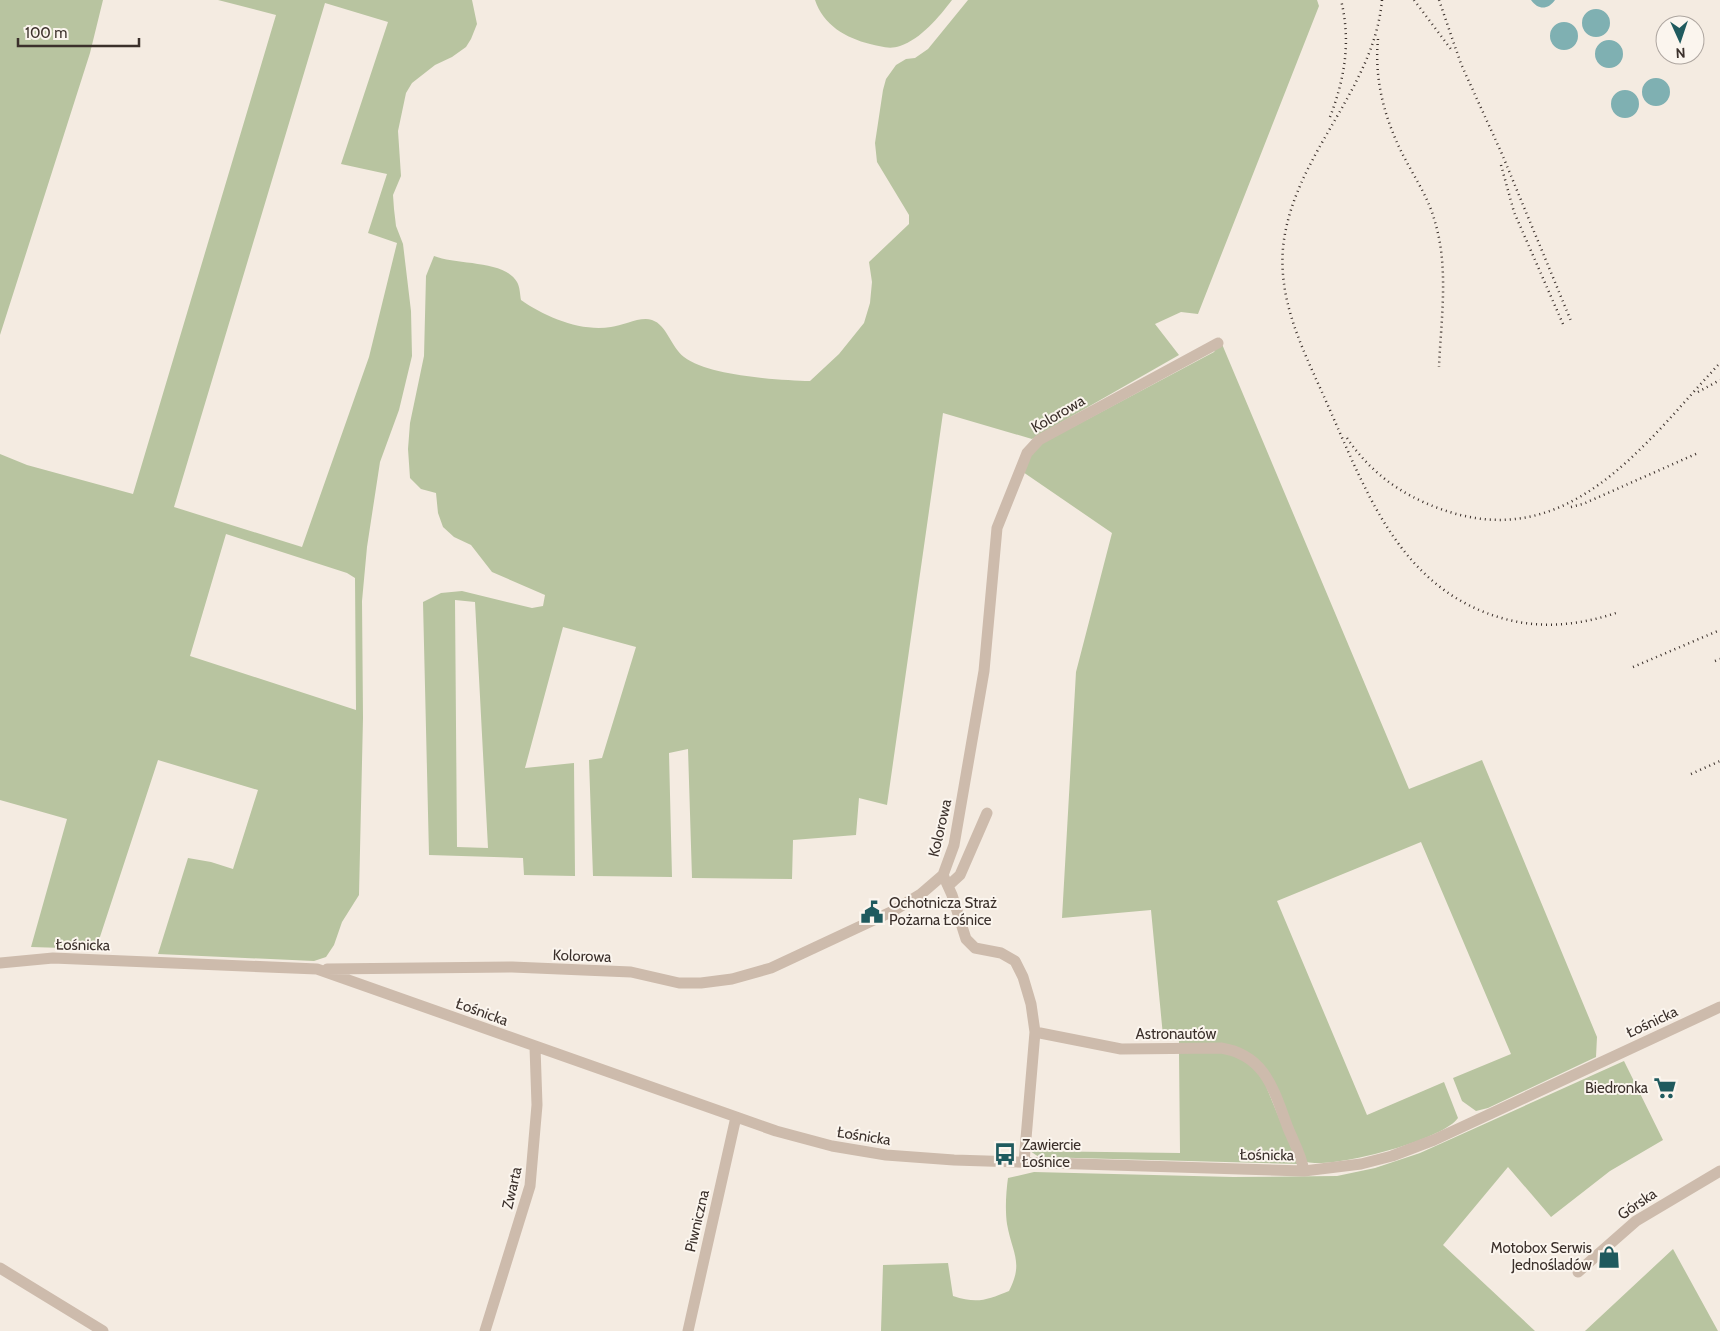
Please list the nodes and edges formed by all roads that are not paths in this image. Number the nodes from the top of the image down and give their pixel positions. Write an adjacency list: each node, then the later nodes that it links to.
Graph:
1 (1218, 343): 3 (street, Kolorowa)
2 (987, 813): 3 (street)
3 (945, 881): 5 (street, Kolorowa); 7 (street)
4 (0, 963): 5 (street, Łośnicka)
5 (317, 969): 8 (street, Łośnicka)
6 (1720, 1008): 11 (street, Łośnicka)
7 (1035, 1032): 10 (street); 11 (street, Astronautów)
8 (535, 1047): 9 (street, Łośnicka); 16 (street, Zwarta)
9 (736, 1118): 10 (street, Łośnicka); 17 (street, Piwniczna)
10 (1024, 1162): 11 (street, Łośnicka)
11 (1304, 1171)
12 (1720, 1171): 14 (street, Górska)
13 (0, 1268): 15 (street)
14 (1578, 1272)
15 (103, 1331)
16 (484, 1331)
17 (688, 1331)

